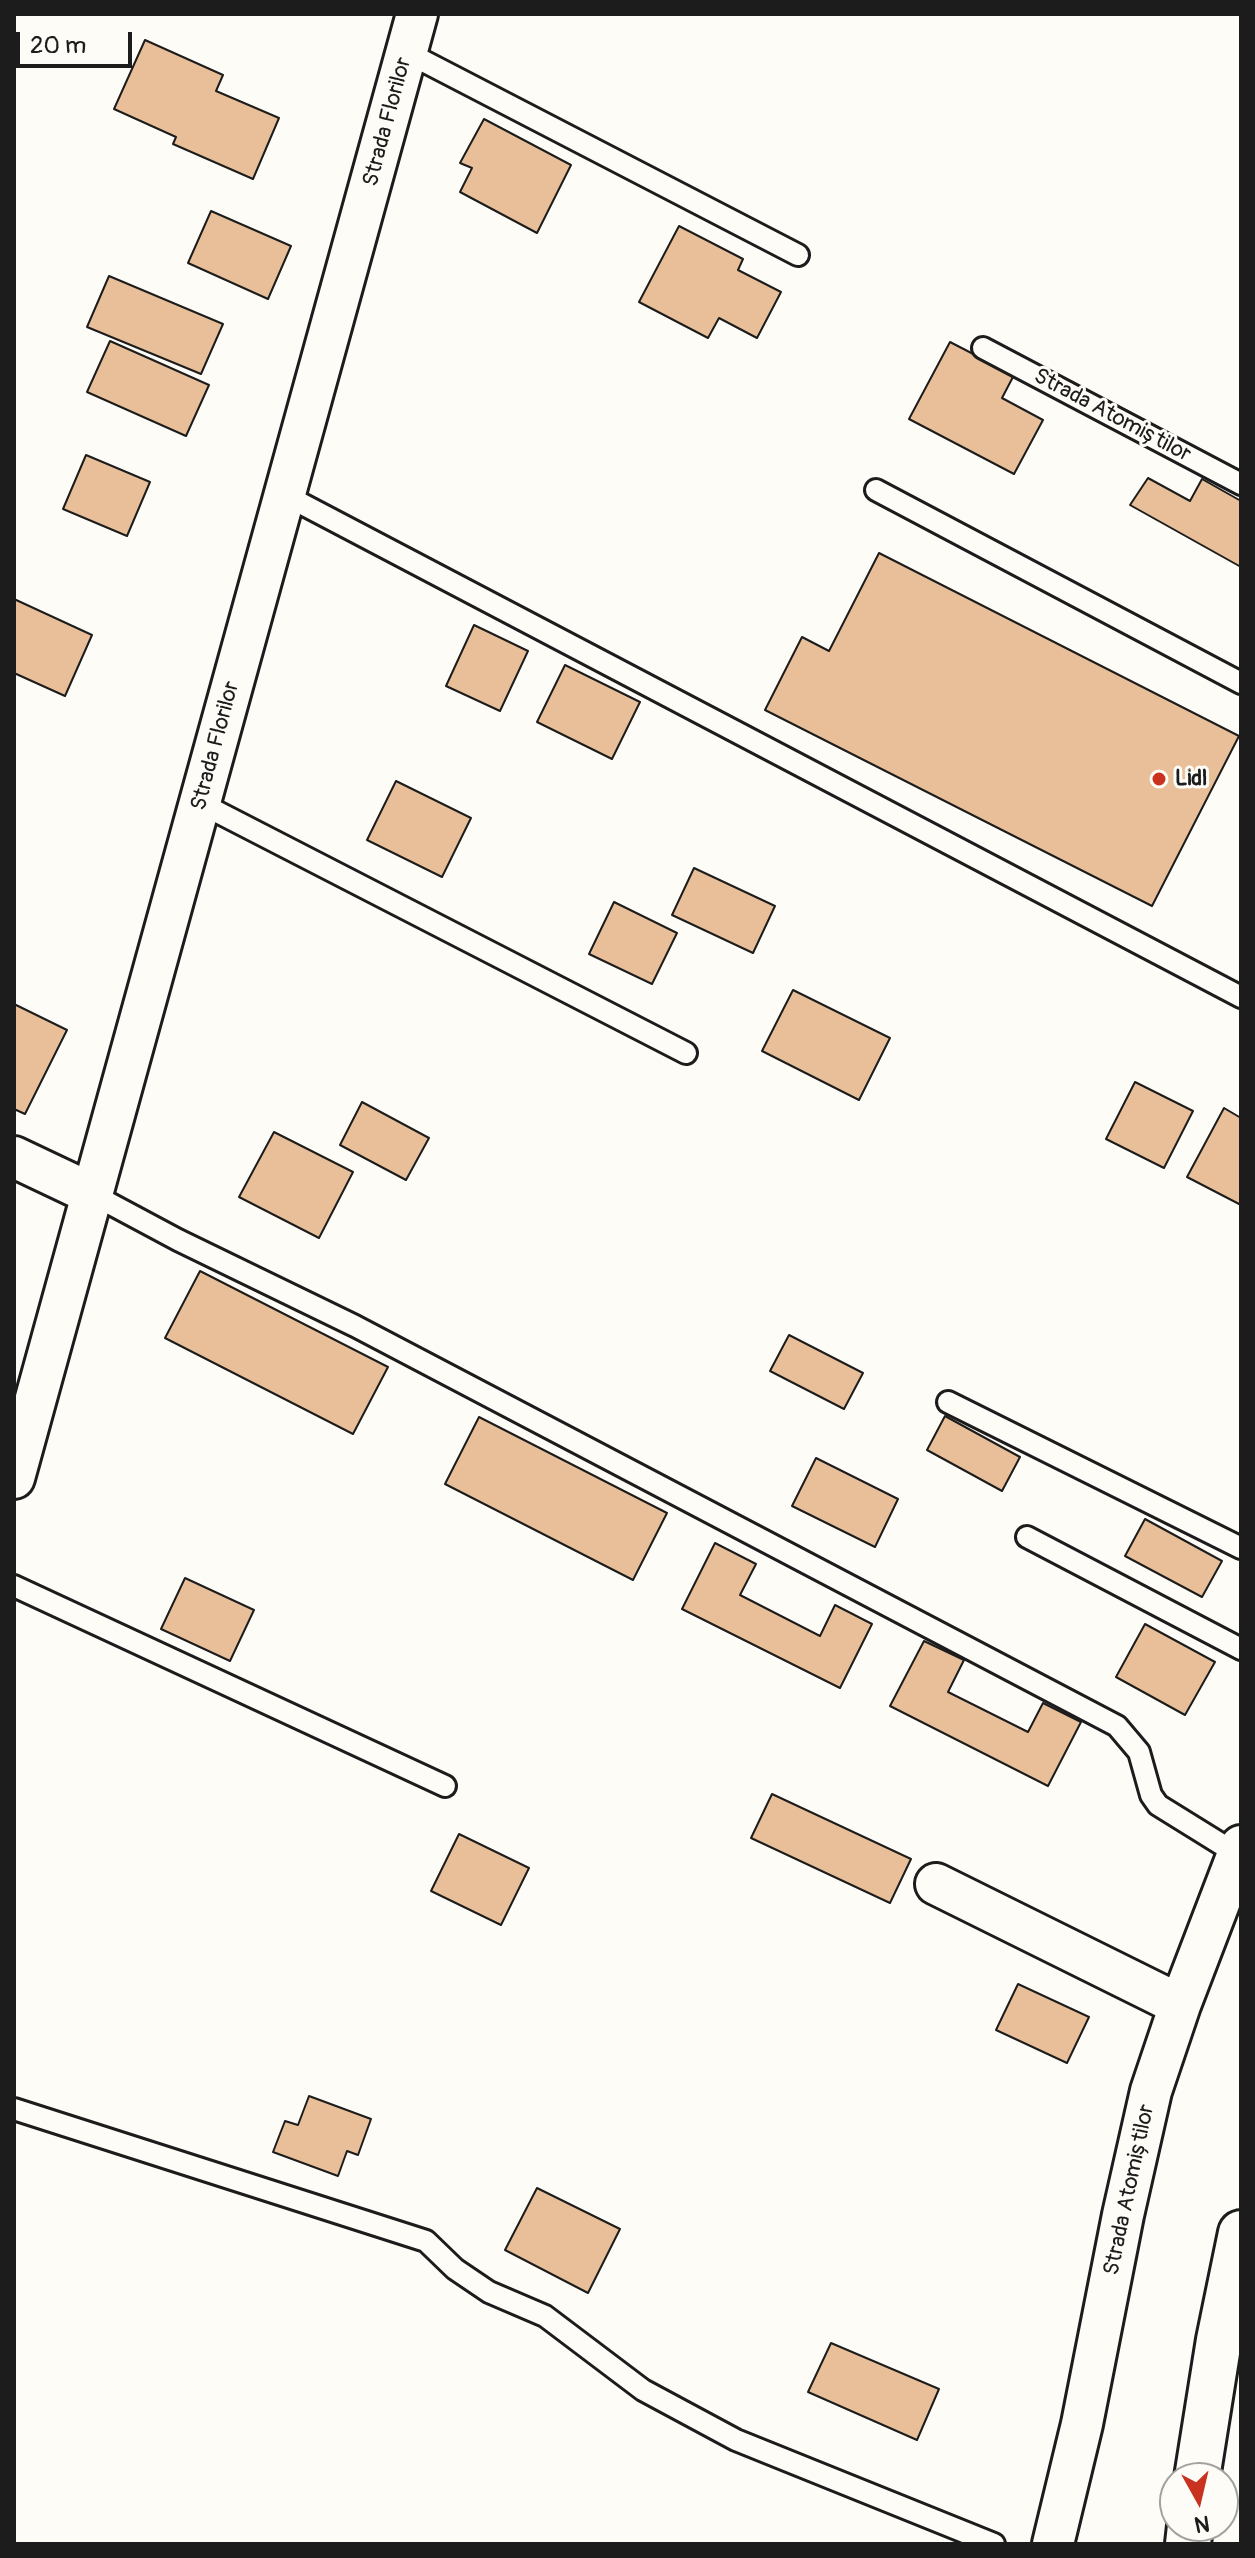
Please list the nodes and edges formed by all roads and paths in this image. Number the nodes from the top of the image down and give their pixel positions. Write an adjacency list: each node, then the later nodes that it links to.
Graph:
1 (417, 14): 2 (street, Strada Florilor)
2 (408, 53): 3 (lane); 7 (street, Strada Florilor)
3 (798, 255)
4 (983, 348): 5 (lane, Strada Atomiștilor)
5 (1241, 484)
6 (876, 490): 8 (lane)
7 (285, 495): 9 (street, Strada Florilor); 10 (lane)
8 (1241, 683)
9 (200, 803): 11 (lane); 13 (street, Strada Florilor)
10 (1241, 997)
11 (686, 1053)
12 (14, 1157): 13 (street)
13 (92, 1194): 15 (street, Strada Florilor); 21 (lane)
14 (948, 1402): 17 (lane)
15 (14, 1478)
16 (1027, 1537): 19 (lane)
17 (1241, 1548)
18 (14, 1586): 20 (lane)
19 (1241, 1649)
20 (445, 1786)
21 (1239, 1850): 23 (street, Strada Atomiștilor)
22 (936, 1884): 23 (street)
23 (1180, 2005): 28 (street, Strada Atomiștilor)
24 (14, 2109): 27 (lane)
25 (1241, 2233): 26 (main road)
26 (1200, 2462)
27 (994, 2544)
28 (1053, 2544)

